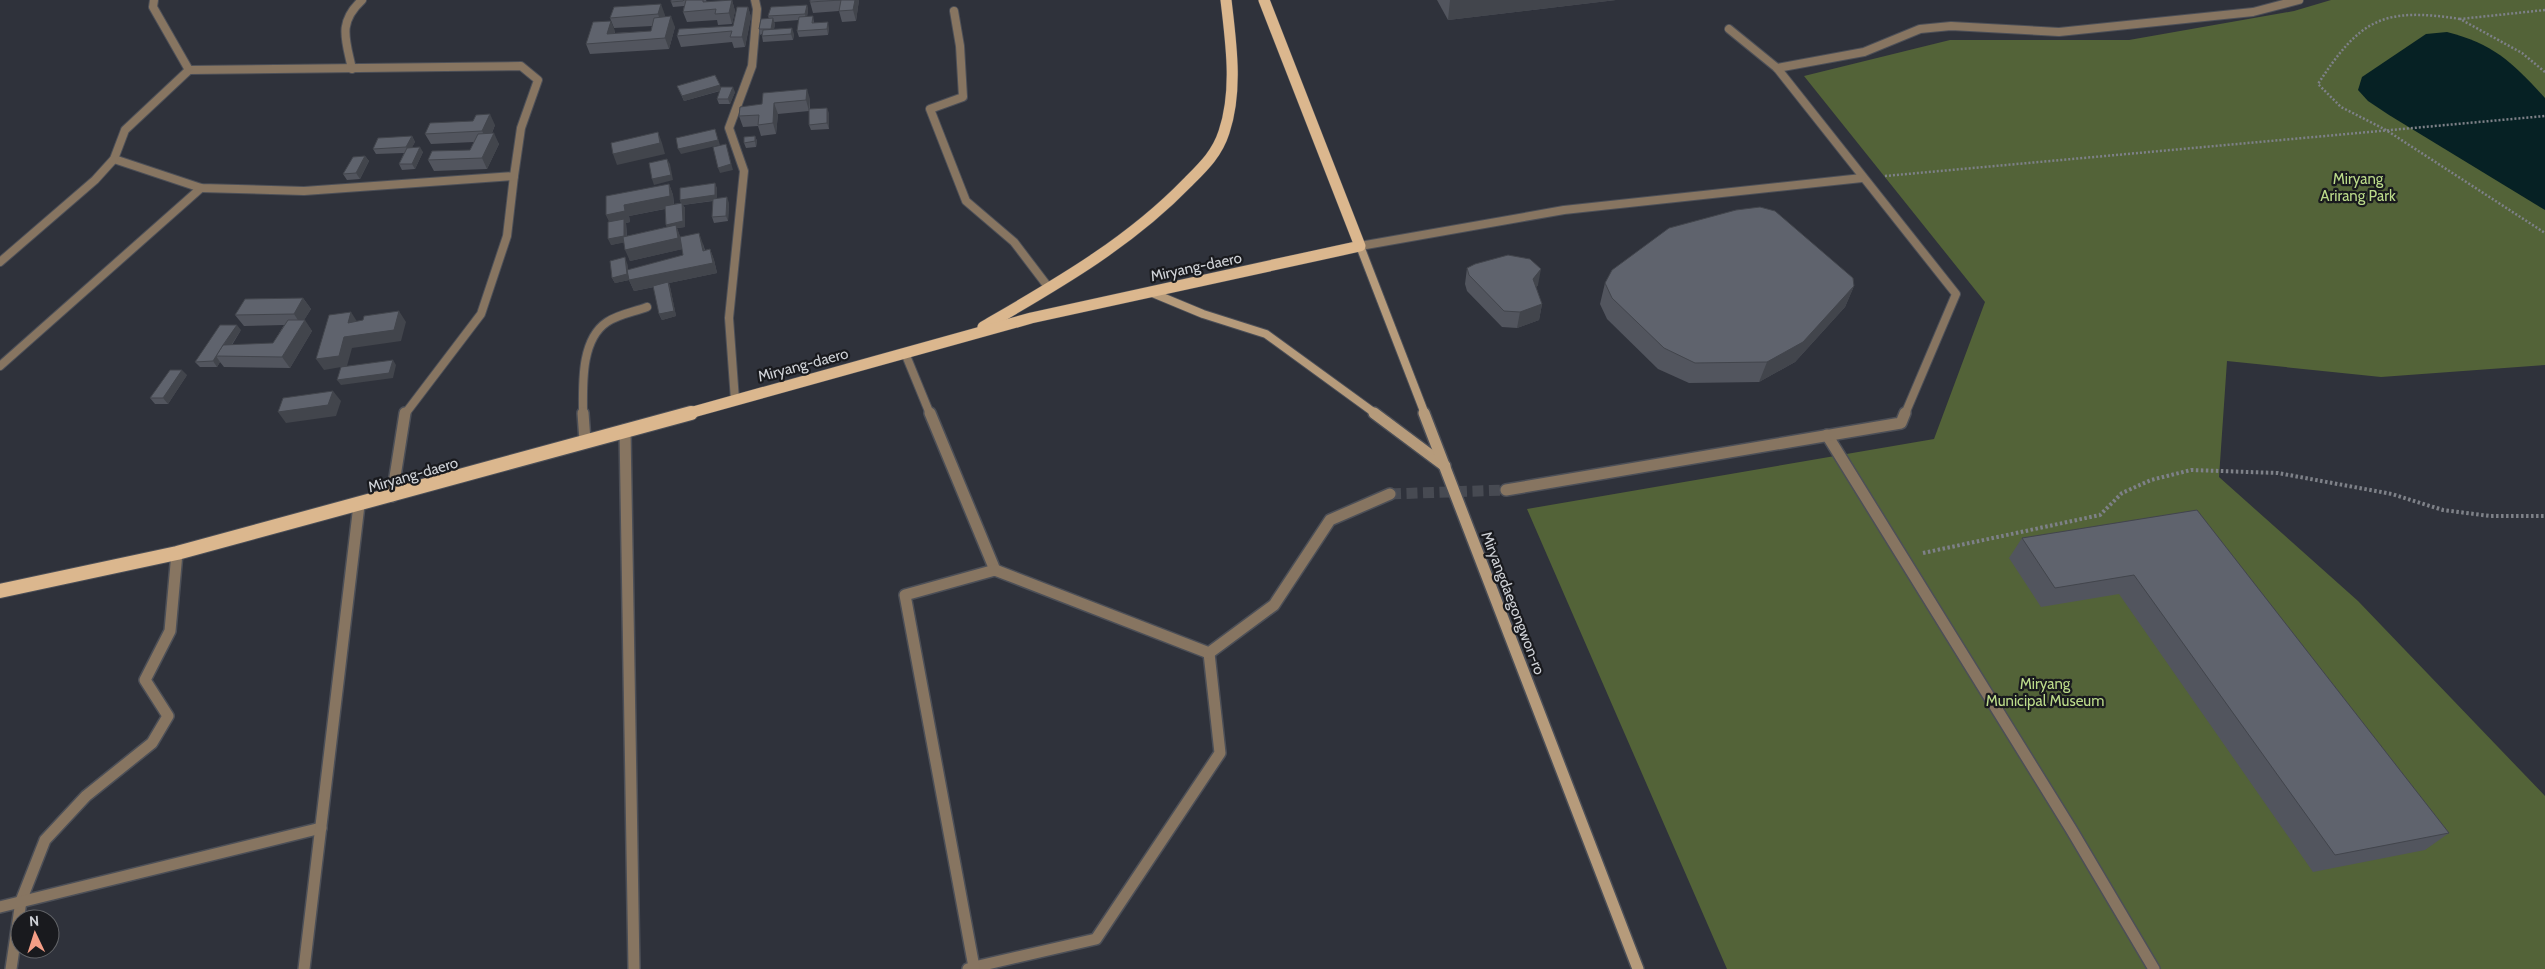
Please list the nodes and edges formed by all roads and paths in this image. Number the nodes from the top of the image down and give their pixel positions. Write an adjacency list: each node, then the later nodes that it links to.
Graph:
1 (154, 0): 12 (street)
2 (362, 0): 13 (street)
3 (755, 0): 30 (street)
4 (1226, 0): 24 (main road)
5 (1264, 0): 22 (main road)
6 (2299, 0): 11 (street)
7 (2545, 10): 9 (path)
8 (954, 11): 24 (street)
9 (2460, 19): 14 (path); 16 (path)
10 (1729, 29): 11 (street)
11 (1777, 68): 19 (street)
12 (190, 70): 13 (street); 17 (street)
13 (352, 70): 18 (street)
14 (2545, 72)
15 (2545, 116): 16 (path)
16 (2386, 130): 19 (path); 21 (path)
17 (114, 158): 20 (street); 23 (street)
18 (514, 176): 20 (street); 37 (street)
19 (1862, 178): 22 (street); 32 (street)
20 (201, 188): 29 (street)
21 (2545, 233)
22 (1360, 246): 25 (main road, Miryang-daero); 34 (main road, Miryangdaegongwon-ro)
23 (0, 262)
24 (1049, 288): 27 (main road)
25 (1150, 292): 27 (main road, Miryang-daero); 34 (main road)
26 (647, 307): 33 (street)
27 (968, 335): 28 (main road, Miryang-daero)
28 (905, 353): 30 (main road, Miryang-daero); 42 (street)
29 (0, 366)
30 (735, 400): 31 (main road, Miryang-daero)
31 (625, 430): 33 (main road, Miryang-daero); 53 (street)
32 (1827, 435): 35 (street); 41 (street)
33 (585, 442): 37 (main road, Miryang-daero)
34 (1444, 466): 54 (main road, Miryangdaegongwon-ro)
35 (1506, 490)
36 (1390, 494): 46 (street)
37 (392, 496): 38 (main road, Miryang-daero)
38 (359, 505): 40 (main road, Miryang-daero); 47 (street)
39 (2545, 516): 41 (path)
40 (177, 553): 43 (main road, Miryang-daero); 48 (street)
41 (1903, 558): 55 (street)
42 (995, 570): 46 (street); 50 (street)
43 (33, 584): 44 (main road, Miryang-daero); 45 (main road)
44 (0, 591)
45 (0, 599)
46 (1209, 653): 50 (street)
47 (321, 828): 48 (street); 52 (street)
48 (21, 901): 49 (street); 51 (street)
49 (0, 906)
50 (971, 968)
51 (11, 969)
52 (304, 969)
53 (634, 969)
54 (1638, 969)
55 (2154, 969)

